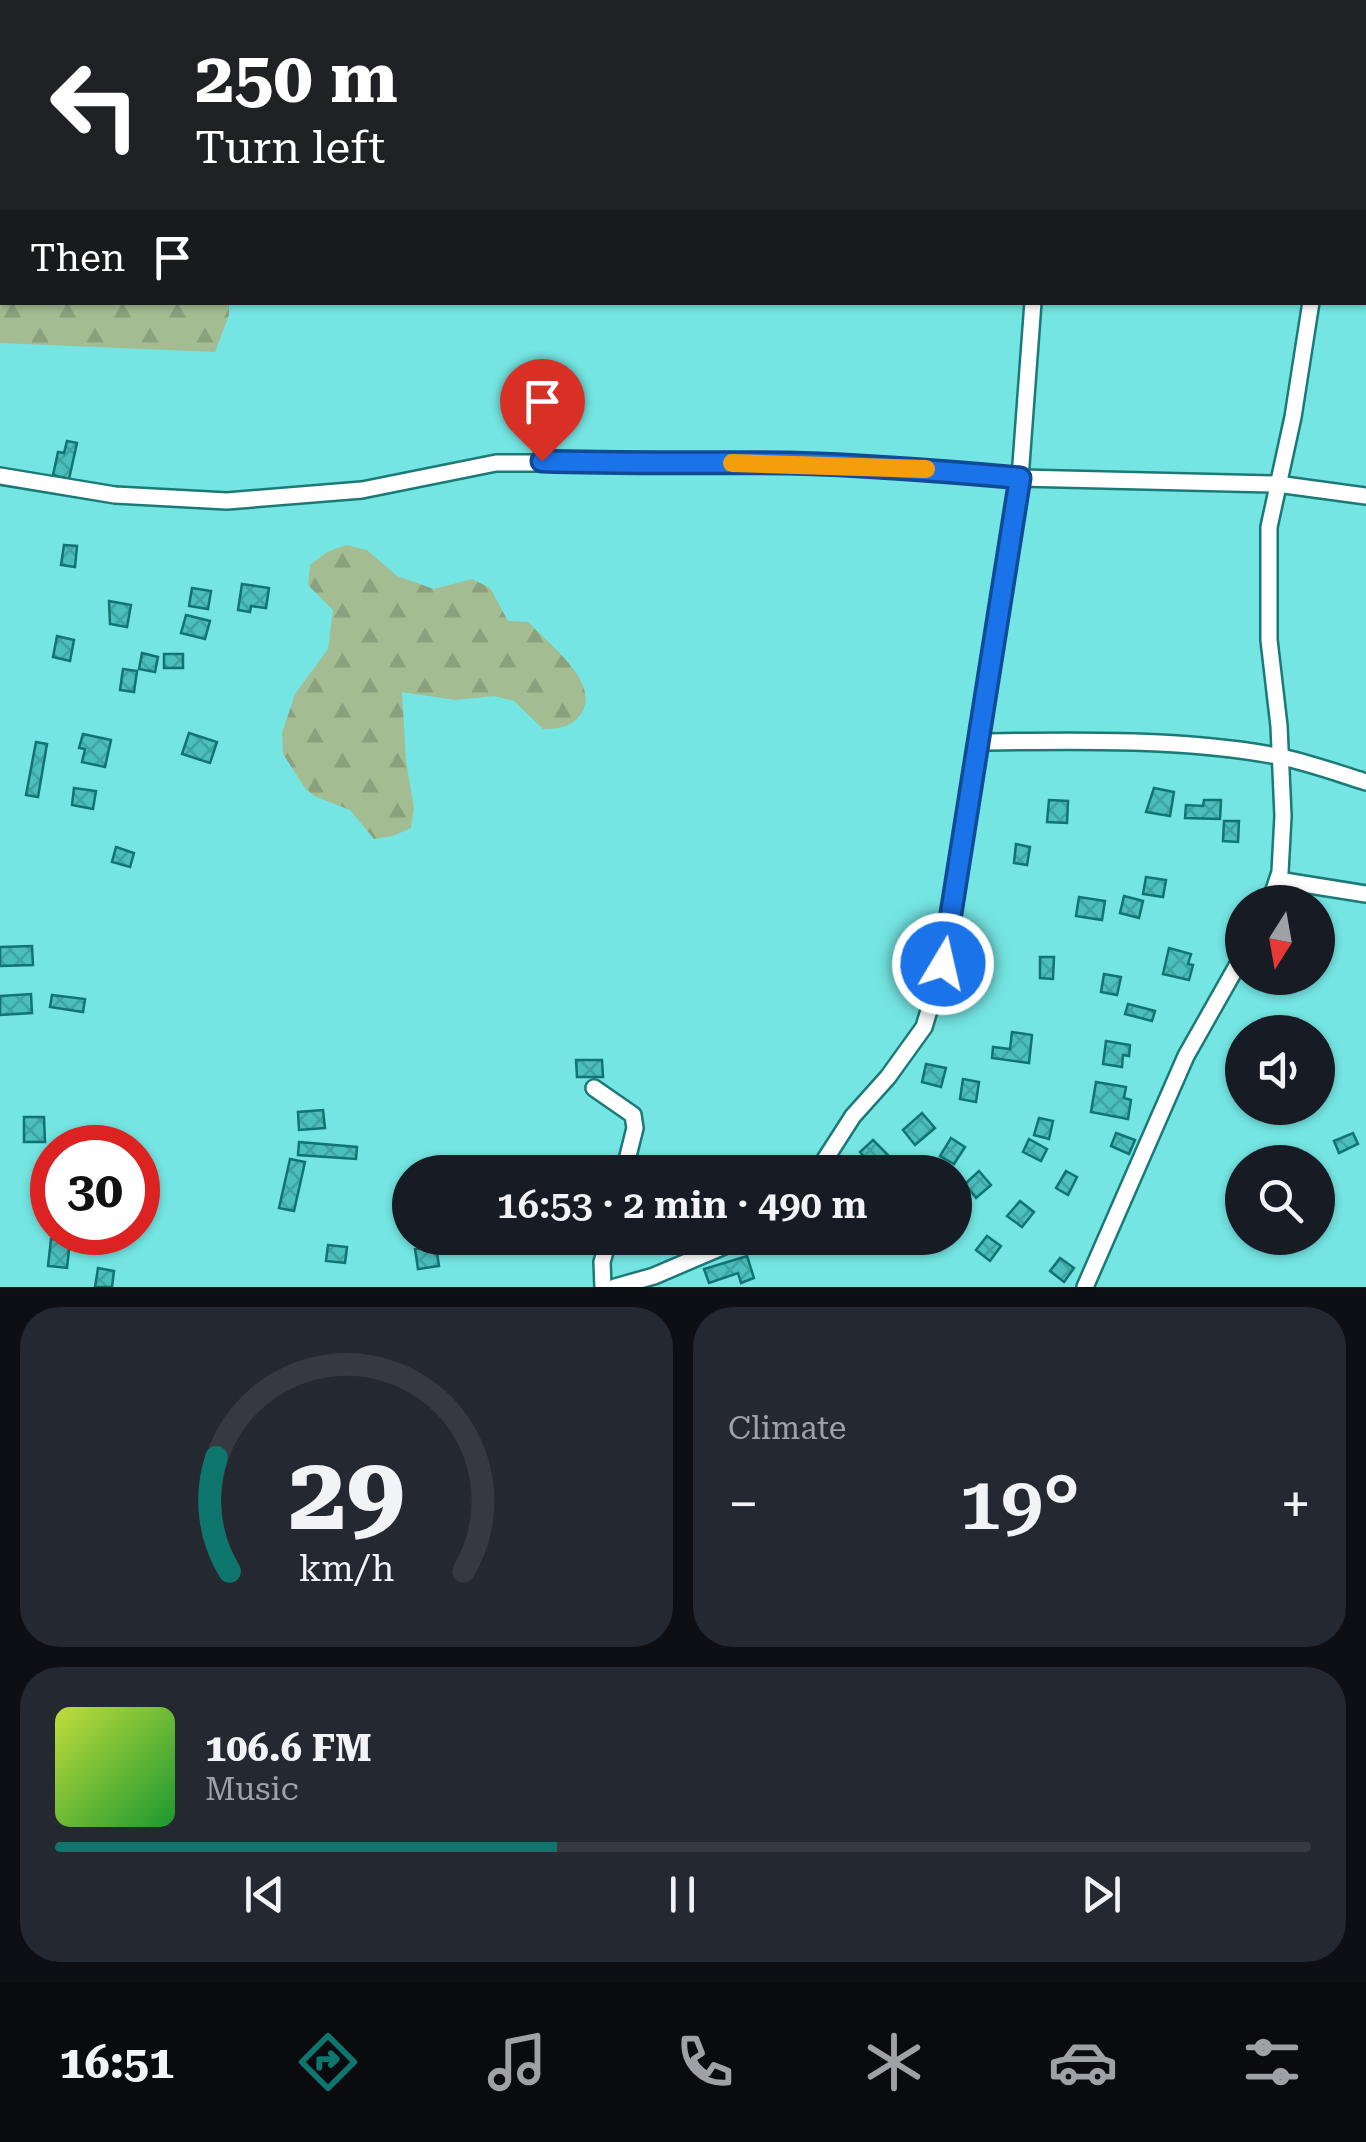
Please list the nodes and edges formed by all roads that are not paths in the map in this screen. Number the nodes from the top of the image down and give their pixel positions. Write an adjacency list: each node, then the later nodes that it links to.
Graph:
1 (1033, 305): 4 (street)
2 (1311, 305): 5 (street)
3 (0, 476): 4 (street)
4 (1020, 478): 5 (street); 7 (street)
5 (1277, 484): 6 (street); 8 (street)
6 (1366, 496)
7 (978, 742): 8 (street); 16 (street)
8 (1280, 757): 9 (street); 10 (street)
9 (1366, 782)
10 (1278, 880): 11 (street); 12 (street)
11 (1276, 885)
12 (1366, 894)
13 (1225, 987): 21 (street)
14 (594, 1088): 15 (street)
15 (628, 1155)
16 (828, 1155)
17 (604, 1255): 19 (street)
18 (703, 1255): 20 (street)
19 (603, 1287)
20 (615, 1287)
21 (1085, 1287)

